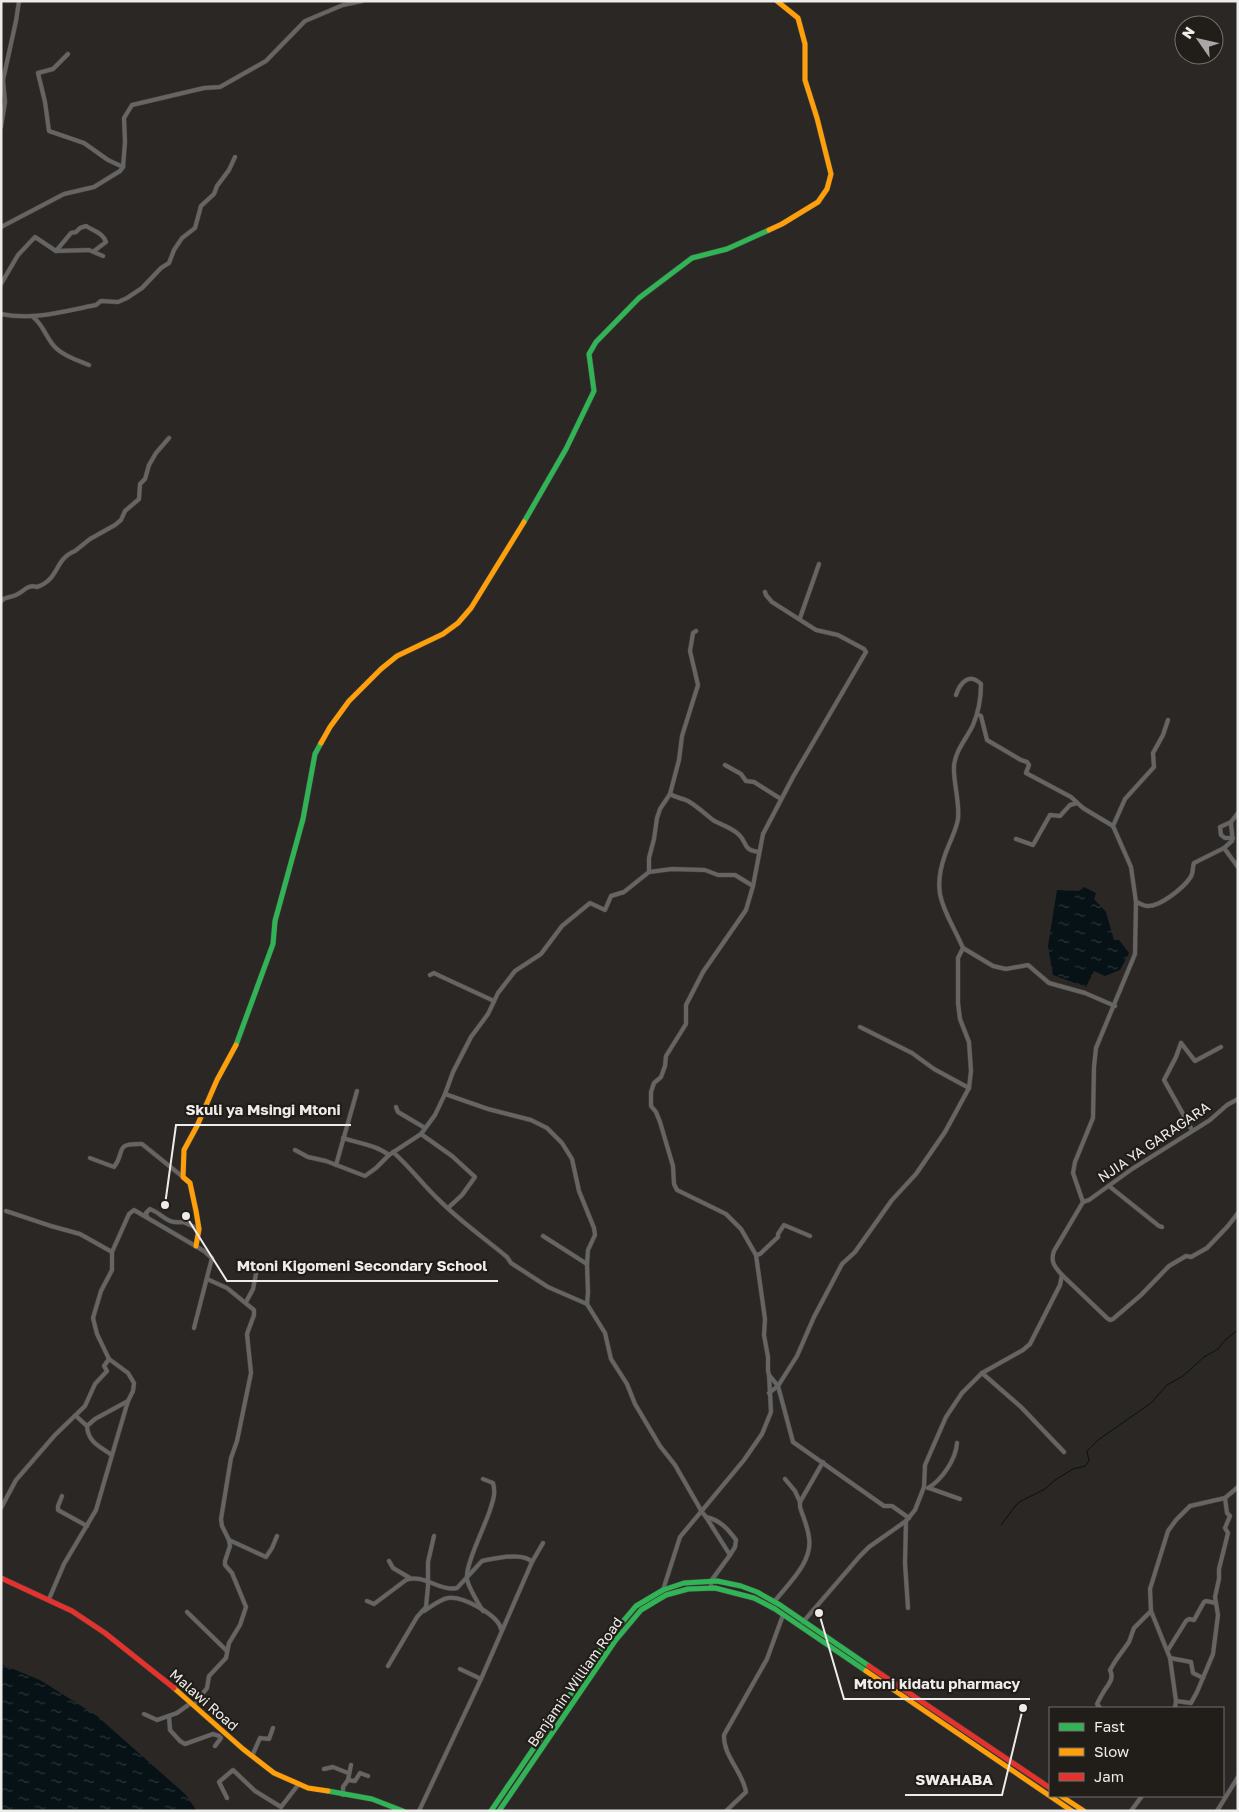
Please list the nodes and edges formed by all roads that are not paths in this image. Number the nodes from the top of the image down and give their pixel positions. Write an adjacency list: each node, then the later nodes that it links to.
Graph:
1 (19, 1): 6 (street)
2 (362, 1): 10 (street)
3 (777, 1): 62 (main road)
4 (68, 54): 10 (street)
5 (1, 64): 6 (street)
6 (6, 69): 7 (street)
7 (3, 95): 8 (street)
8 (1, 127)
9 (235, 158): 17 (street)
10 (123, 167): 11 (street)
11 (1, 228)
12 (56, 250): 13 (street); 13 (street); 15 (street)
13 (94, 251): 14 (street)
14 (103, 256)
15 (1, 284)
16 (1, 314): 17 (street)
17 (33, 317): 18 (street)
18 (89, 365)
19 (169, 438): 22 (street)
20 (819, 564): 23 (street)
21 (765, 592): 23 (street)
22 (1, 601)
23 (800, 618): 30 (street)
24 (696, 631): 29 (street)
25 (956, 695): 26 (street)
26 (977, 714): 31 (street); 43 (street)
27 (1168, 720): 34 (street)
28 (725, 765): 30 (street)
29 (670, 794): 38 (street); 40 (street)
30 (781, 799): 38 (street)
31 (1077, 803): 34 (street); 36 (street)
32 (1238, 814): 33 (street)
33 (1231, 822): 35 (street); 35 (street)
34 (1113, 826): 42 (street)
35 (1232, 838): 37 (street)
36 (1016, 839)
37 (1224, 848): 39 (street); 42 (street)
38 (758, 852): 41 (street)
39 (1238, 866)
40 (649, 872): 41 (street); 45 (street)
41 (753, 886): 75 (street)
42 (1136, 902): 46 (street)
43 (963, 948): 46 (street); 49 (street)
44 (430, 975): 45 (street)
45 (494, 1001): 51 (street)
46 (1115, 1006): 64 (street)
47 (860, 1027): 49 (street)
48 (1221, 1047): 55 (street)
49 (968, 1088): 88 (street)
50 (357, 1091): 57 (street)
51 (445, 1094): 54 (street); 76 (street)
52 (1238, 1099): 55 (street, NJIA YA GARAGARA)
53 (396, 1107): 54 (street)
54 (425, 1128): 56 (street)
55 (1192, 1130): 63 (street, NJIA YA GARAGARA)
56 (421, 1134): 59 (street); 65 (street)
57 (343, 1138): 59 (street); 61 (street)
58 (295, 1150): 61 (street)
59 (391, 1154): 61 (street); 65 (street)
60 (90, 1158): 62 (street)
61 (336, 1165)
62 (183, 1177): 70 (main road)
63 (1109, 1186): 64 (street, NJIA YA GARAGARA); 69 (street)
64 (1083, 1202): 78 (street)
65 (448, 1208): 81 (street)
66 (6, 1211): 74 (street)
67 (1238, 1213): 78 (street)
68 (148, 1217): 70 (street); 73 (street); 74 (street)
69 (1162, 1227)
70 (199, 1229): 73 (main road)
71 (543, 1236): 76 (street)
72 (810, 1236): 75 (street)
73 (196, 1246): 79 (street)
74 (112, 1252): 83 (street)
75 (756, 1255): 85 (street)
76 (586, 1264): 81 (street)
77 (257, 1269): 80 (street)
78 (1062, 1275): 84 (street)
79 (207, 1280): 80 (street); 82 (street)
80 (246, 1302): 112 (street)
81 (587, 1304): 106 (street)
82 (194, 1328)
83 (110, 1359): 90 (street); 91 (street)
84 (982, 1373): 94 (street); 99 (street)
85 (769, 1375): 86 (street); 87 (street)
86 (775, 1381): 87 (street); 88 (street)
87 (769, 1386): 89 (street)
88 (778, 1386): 89 (street); 96 (street)
89 (769, 1393): 106 (street)
90 (128, 1401): 92 (street); 95 (street)
91 (76, 1416): 92 (street); 105 (street)
92 (87, 1426): 95 (street)
93 (957, 1443): 99 (street)
94 (1064, 1452)
95 (112, 1455): 109 (street)
96 (823, 1462): 104 (street); 108 (street)
97 (483, 1479): 119 (street)
98 (785, 1479): 104 (street)
99 (926, 1487): 103 (street); 108 (street)
100 (1238, 1487): 102 (street)
101 (62, 1496): 109 (street)
102 (1225, 1498): 127 (street); 129 (street)
103 (960, 1499)
104 (800, 1502): 126 (street)
105 (1, 1508)
106 (702, 1512): 107 (street); 123 (street)
107 (706, 1517): 114 (street); 114 (street)
108 (907, 1520): 128 (street); 134 (street)
109 (87, 1526): 124 (street)
110 (277, 1536): 112 (street)
111 (434, 1536): 120 (street)
112 (229, 1540): 136 (street)
113 (543, 1543): 116 (street)
114 (730, 1555): 121 (street)
115 (389, 1561): 118 (street)
116 (532, 1562): 119 (street); 135 (street)
117 (1, 1578): 124 (main road, Malawi Road)
118 (410, 1578): 120 (street); 125 (street)
119 (467, 1578): 120 (street); 131 (street)
120 (428, 1581): 130 (street)
121 (711, 1581): 122 (street); 123 (main road, Benjamin William Road); 126 (main road, Benjamin William Road)
122 (711, 1588): 133 (main road, Benjamin William Road); 169 (main road, Benjamin William Road)
123 (662, 1590): 168 (main road, Benjamin William Road)
124 (49, 1599): 144 (main road, Malawi Road)
125 (367, 1601)
126 (774, 1602): 134 (main road, Benjamin William Road)
127 (1216, 1603): 137 (street); 141 (street)
128 (908, 1608)
129 (1151, 1610): 137 (street); 145 (street)
130 (424, 1611): 131 (street); 139 (street)
131 (483, 1611): 135 (street)
132 (187, 1612): 136 (street)
133 (783, 1614): 134 (main road, Benjamin William Road); 170 (street)
134 (802, 1624): 159 (main road, Benjamin William Road); 161 (main road, Benjamin William Road)
135 (501, 1630): 142 (street)
136 (227, 1650): 144 (street)
137 (1168, 1650): 138 (street)
138 (1170, 1658): 141 (street); 143 (street)
139 (388, 1666)
140 (460, 1668): 142 (street)
141 (1203, 1678): 143 (street)
142 (481, 1679): 167 (street)
143 (1176, 1701): 146 (street)
144 (192, 1704): 148 (street); 151 (main road, Malawi Road)
145 (1099, 1707)
146 (1175, 1707)
147 (144, 1714): 148 (street)
148 (169, 1716): 150 (street)
149 (273, 1728): 151 (street)
150 (215, 1746)
151 (252, 1756): 158 (main road, Malawi Road)
152 (351, 1765): 154 (street)
153 (324, 1769): 154 (street)
154 (348, 1773): 157 (street)
155 (368, 1776): 157 (street)
156 (1238, 1778): 174 (street)
157 (348, 1780): 160 (street)
158 (298, 1784): 160 (main road, Malawi Road); 165 (street)
159 (1049, 1787)
160 (343, 1795): 166 (main road, Malawi Road)
161 (1049, 1795)
162 (1052, 1797): 171 (main road, Benjamin William Road)
163 (1063, 1797): 172 (main road)
164 (1141, 1797): 173 (street)
165 (227, 1798)
166 (403, 1811)
167 (419, 1811)
168 (492, 1811)
169 (498, 1811)
170 (726, 1811)
171 (1072, 1811)
172 (1084, 1811)
173 (1131, 1811)
174 (1217, 1811)

